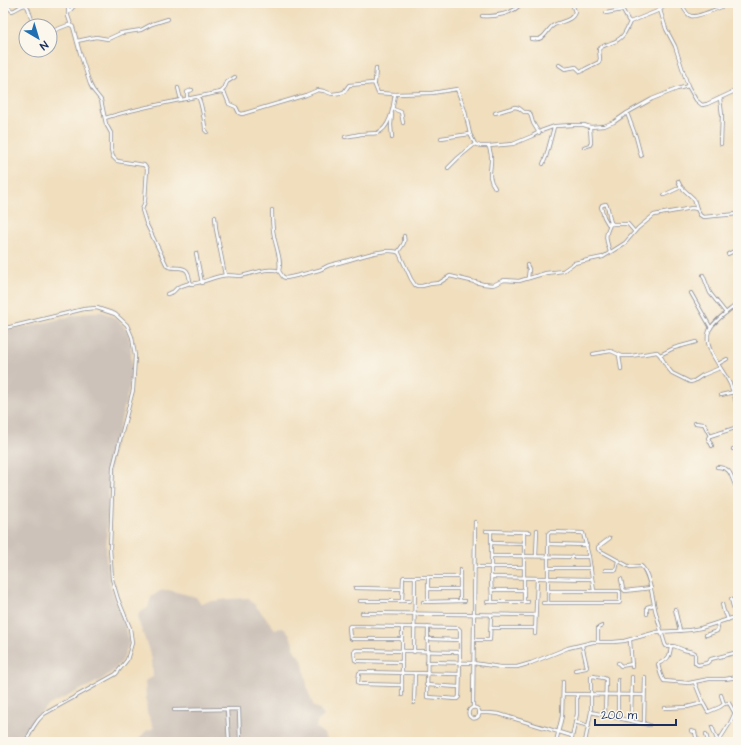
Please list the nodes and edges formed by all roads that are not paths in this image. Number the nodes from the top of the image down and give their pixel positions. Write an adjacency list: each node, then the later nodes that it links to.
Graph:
1 (8, 3): 15 (street)
2 (68, 3): 12 (street)
3 (521, 3): 14 (street)
4 (572, 3): 20 (street)
5 (619, 3): 10 (street)
6 (670, 3): 11 (street)
7 (681, 3): 8 (street)
8 (731, 3)
9 (74, 6): 12 (street)
10 (622, 10): 13 (street); 17 (street)
11 (660, 10): 17 (street); 26 (street)
12 (68, 13): 18 (street)
13 (606, 13)
14 (482, 16)
15 (31, 18)
16 (168, 19): 21 (street)
17 (630, 22): 22 (street)
18 (71, 26): 19 (street); 21 (street)
19 (58, 29)
20 (532, 40)
21 (76, 41): 39 (street)
22 (559, 65)
23 (376, 68): 25 (street)
24 (235, 77): 30 (street)
25 (374, 84): 30 (street); 31 (street)
26 (688, 86): 33 (street); 38 (street)
27 (178, 88): 35 (street)
28 (192, 90): 34 (street)
29 (738, 91): 33 (street)
30 (221, 92): 32 (street)
31 (395, 94): 36 (street); 45 (street)
32 (198, 97): 34 (street); 43 (street)
33 (720, 98): 50 (street)
34 (188, 99): 35 (street)
35 (181, 100): 39 (street)
36 (393, 110): 40 (street); 46 (street); 47 (street)
37 (495, 113): 44 (street)
38 (627, 113): 42 (street); 53 (street)
39 (105, 118): 78 (street)
40 (403, 123)
41 (555, 126): 42 (street); 44 (street); 54 (street)
42 (590, 127): 52 (street)
43 (207, 132)
44 (539, 133): 51 (street)
45 (470, 134): 48 (street); 49 (street)
46 (345, 137)
47 (392, 138)
48 (441, 138)
49 (475, 144): 51 (street); 55 (street)
50 (721, 144)
51 (488, 146): 58 (street)
52 (584, 146)
53 (641, 156)
54 (543, 164)
55 (448, 168)
56 (678, 181): 57 (street)
57 (681, 187): 59 (street); 60 (street)
58 (495, 188)
59 (664, 195)
60 (697, 209): 62 (street); 65 (street)
61 (272, 210): 73 (street)
62 (738, 214)
63 (215, 217): 74 (street)
64 (611, 224): 64 (street); 65 (street); 69 (street)
65 (634, 231): 69 (street)
66 (404, 236): 68 (street)
67 (738, 248): 71 (street)
68 (398, 252): 73 (street); 76 (street)
69 (610, 252): 76 (street)
70 (196, 253): 77 (street)
71 (728, 254)
72 (527, 265): 76 (street)
73 (279, 271): 74 (street)
74 (225, 275): 77 (street)
75 (703, 275): 82 (street)
76 (528, 278)
77 (202, 282): 78 (street)
78 (190, 283): 80 (street)
79 (691, 293): 84 (street)
80 (167, 294)
81 (738, 304): 82 (street)
82 (726, 313): 84 (street)
83 (3, 328): 247 (street)
84 (711, 328): 90 (street)
85 (696, 342): 88 (street)
86 (593, 354): 87 (street)
87 (619, 355): 88 (street); 92 (street)
88 (660, 355): 91 (street)
89 (727, 359): 90 (street)
90 (718, 364): 91 (street)
91 (720, 368): 93 (street)
92 (620, 369)
93 (734, 393): 94 (street); 95 (street); 96 (street)
94 (738, 394)
95 (721, 395)
96 (738, 411)
97 (695, 423): 99 (street)
98 (738, 427): 99 (street)
99 (710, 436): 100 (street)
100 (712, 446)
101 (738, 448): 102 (street)
102 (733, 449)
103 (718, 467): 104 (street)
104 (738, 489)
105 (475, 522): 122 (street)
106 (537, 530): 118 (street)
107 (486, 531): 108 (street)
108 (492, 532): 109 (street); 112 (street)
109 (524, 532): 110 (street); 113 (street)
110 (530, 532)
111 (610, 538): 121 (street)
112 (491, 543): 113 (street); 116 (street)
113 (524, 544): 117 (street)
114 (549, 544): 115 (street); 115 (street); 119 (street)
115 (586, 545): 120 (street)
116 (491, 556): 117 (street); 123 (street)
117 (524, 556): 118 (street); 124 (street)
118 (536, 556): 119 (street)
119 (548, 557): 120 (street); 125 (street)
120 (589, 557): 126 (street)
121 (618, 561): 128 (street); 139 (street)
122 (475, 567): 123 (street); 167 (street)
123 (491, 567): 124 (street); 132 (street)
124 (524, 567): 133 (street)
125 (548, 568): 126 (street); 135 (street)
126 (591, 568): 136 (street)
127 (460, 570): 131 (street)
128 (605, 570)
129 (415, 577): 130 (street); 140 (street); 165 (street)
130 (428, 577): 131 (street); 141 (street)
131 (460, 577): 142 (street)
132 (491, 577): 133 (street); 143 (street)
133 (524, 577): 134 (street); 144 (street)
134 (537, 578): 135 (street); 169 (street)
135 (548, 578): 136 (street); 145 (street)
136 (591, 579): 146 (street)
137 (621, 579): 139 (street)
138 (355, 588): 140 (street)
139 (651, 588): 162 (street)
140 (403, 589): 149 (street)
141 (428, 589): 142 (street); 154 (street)
142 (460, 589): 151 (street)
143 (492, 590): 144 (street); 156 (street)
144 (524, 590): 157 (street)
145 (548, 591): 146 (street); 160 (street)
146 (594, 591): 160 (street)
147 (731, 599): 170 (street)
148 (360, 601): 149 (street)
149 (402, 601): 150 (street)
150 (409, 601)
151 (460, 601): 152 (street); 154 (street)
152 (465, 601)
153 (423, 602): 154 (street)
154 (428, 602)
155 (487, 602): 156 (street)
156 (492, 602): 157 (street)
157 (524, 602): 158 (street)
158 (528, 602)
159 (543, 602): 160 (street)
160 (548, 602)
161 (722, 604): 171 (street)
162 (654, 605): 166 (street); 180 (street)
163 (675, 609): 179 (street)
164 (362, 613): 165 (street)
165 (415, 614): 167 (street); 175 (street)
166 (647, 614)
167 (474, 615): 168 (street); 186 (street)
168 (491, 615): 169 (street); 177 (street)
169 (535, 615): 178 (street)
170 (737, 618): 171 (street)
171 (728, 620): 172 (street)
172 (717, 623): 179 (street); 182 (street)
173 (602, 626): 188 (street)
174 (402, 627): 175 (street); 183 (street); 183 (street)
175 (415, 627): 176 (street); 192 (street)
176 (428, 627): 184 (street); 185 (street)
177 (491, 628): 178 (street); 186 (street)
178 (534, 628): 181 (street)
179 (680, 631): 180 (street)
180 (662, 632): 187 (street); 190 (street)
181 (535, 634)
182 (706, 635)
183 (402, 639): 191 (street)
184 (427, 639): 185 (street); 193 (street)
185 (460, 640): 194 (street)
186 (474, 640): 199 (street)
187 (630, 640): 188 (street); 200 (street)
188 (598, 642): 189 (street)
189 (582, 645): 199 (street); 201 (street)
190 (671, 646): 195 (street); 211 (street)
191 (402, 651): 192 (street); 196 (street); 196 (street)
192 (414, 652): 193 (street)
193 (427, 652): 194 (street); 197 (street)
194 (460, 652): 198 (street)
195 (738, 652)
196 (402, 662): 202 (street)
197 (427, 662): 198 (street); 204 (street)
198 (459, 662): 199 (street); 205 (street)
199 (473, 663): 228 (street)
200 (618, 663)
201 (575, 670)
202 (402, 673): 203 (street); 213 (street); 213 (street)
203 (415, 673): 204 (street); 224 (street)
204 (427, 673): 205 (street); 212 (street)
205 (460, 674): 214 (street)
206 (632, 677): 221 (street)
207 (644, 677): 222 (street)
208 (738, 677): 211 (street)
209 (618, 680): 220 (street)
210 (563, 682): 215 (street)
211 (695, 683): 225 (street)
212 (426, 685): 214 (street); 214 (street)
213 (402, 686): 218 (street)
214 (459, 686)
215 (563, 694): 216 (street); 244 (street)
216 (577, 694): 219 (street); 238 (street)
217 (605, 694): 219 (street); 219 (street); 220 (street); 235 (street)
218 (402, 695)
219 (591, 695): 232 (street)
220 (618, 695): 221 (street); 236 (street)
221 (631, 695): 222 (street); 237 (street)
222 (644, 695): 239 (street)
223 (721, 695): 226 (street)
224 (414, 703)
225 (703, 703): 226 (street); 229 (street)
226 (724, 704): 233 (street)
227 (738, 706): 233 (street)
228 (473, 707): 234 (street); 234 (street)
229 (666, 708)
230 (227, 709): 231 (street); 248 (street); 249 (street)
231 (174, 710)
232 (591, 712): 235 (street); 241 (street)
233 (734, 713): 257 (street)
234 (479, 714): 244 (street)
235 (605, 715): 236 (street)
236 (618, 718): 237 (street)
237 (631, 721): 239 (street)
238 (576, 722): 241 (street); 246 (street)
239 (644, 724): 240 (street)
240 (649, 725)
241 (589, 726): 252 (street)
242 (712, 727): 257 (street)
243 (691, 731): 255 (street)
244 (558, 732): 246 (street); 250 (street)
245 (706, 734): 256 (street)
246 (572, 736): 251 (street)
247 (26, 742)
248 (229, 742)
249 (240, 742)
250 (556, 742)
251 (571, 742)
252 (585, 742)
253 (652, 742): 254 (street)
254 (656, 742)
255 (700, 742)
256 (708, 742)
257 (718, 742)

